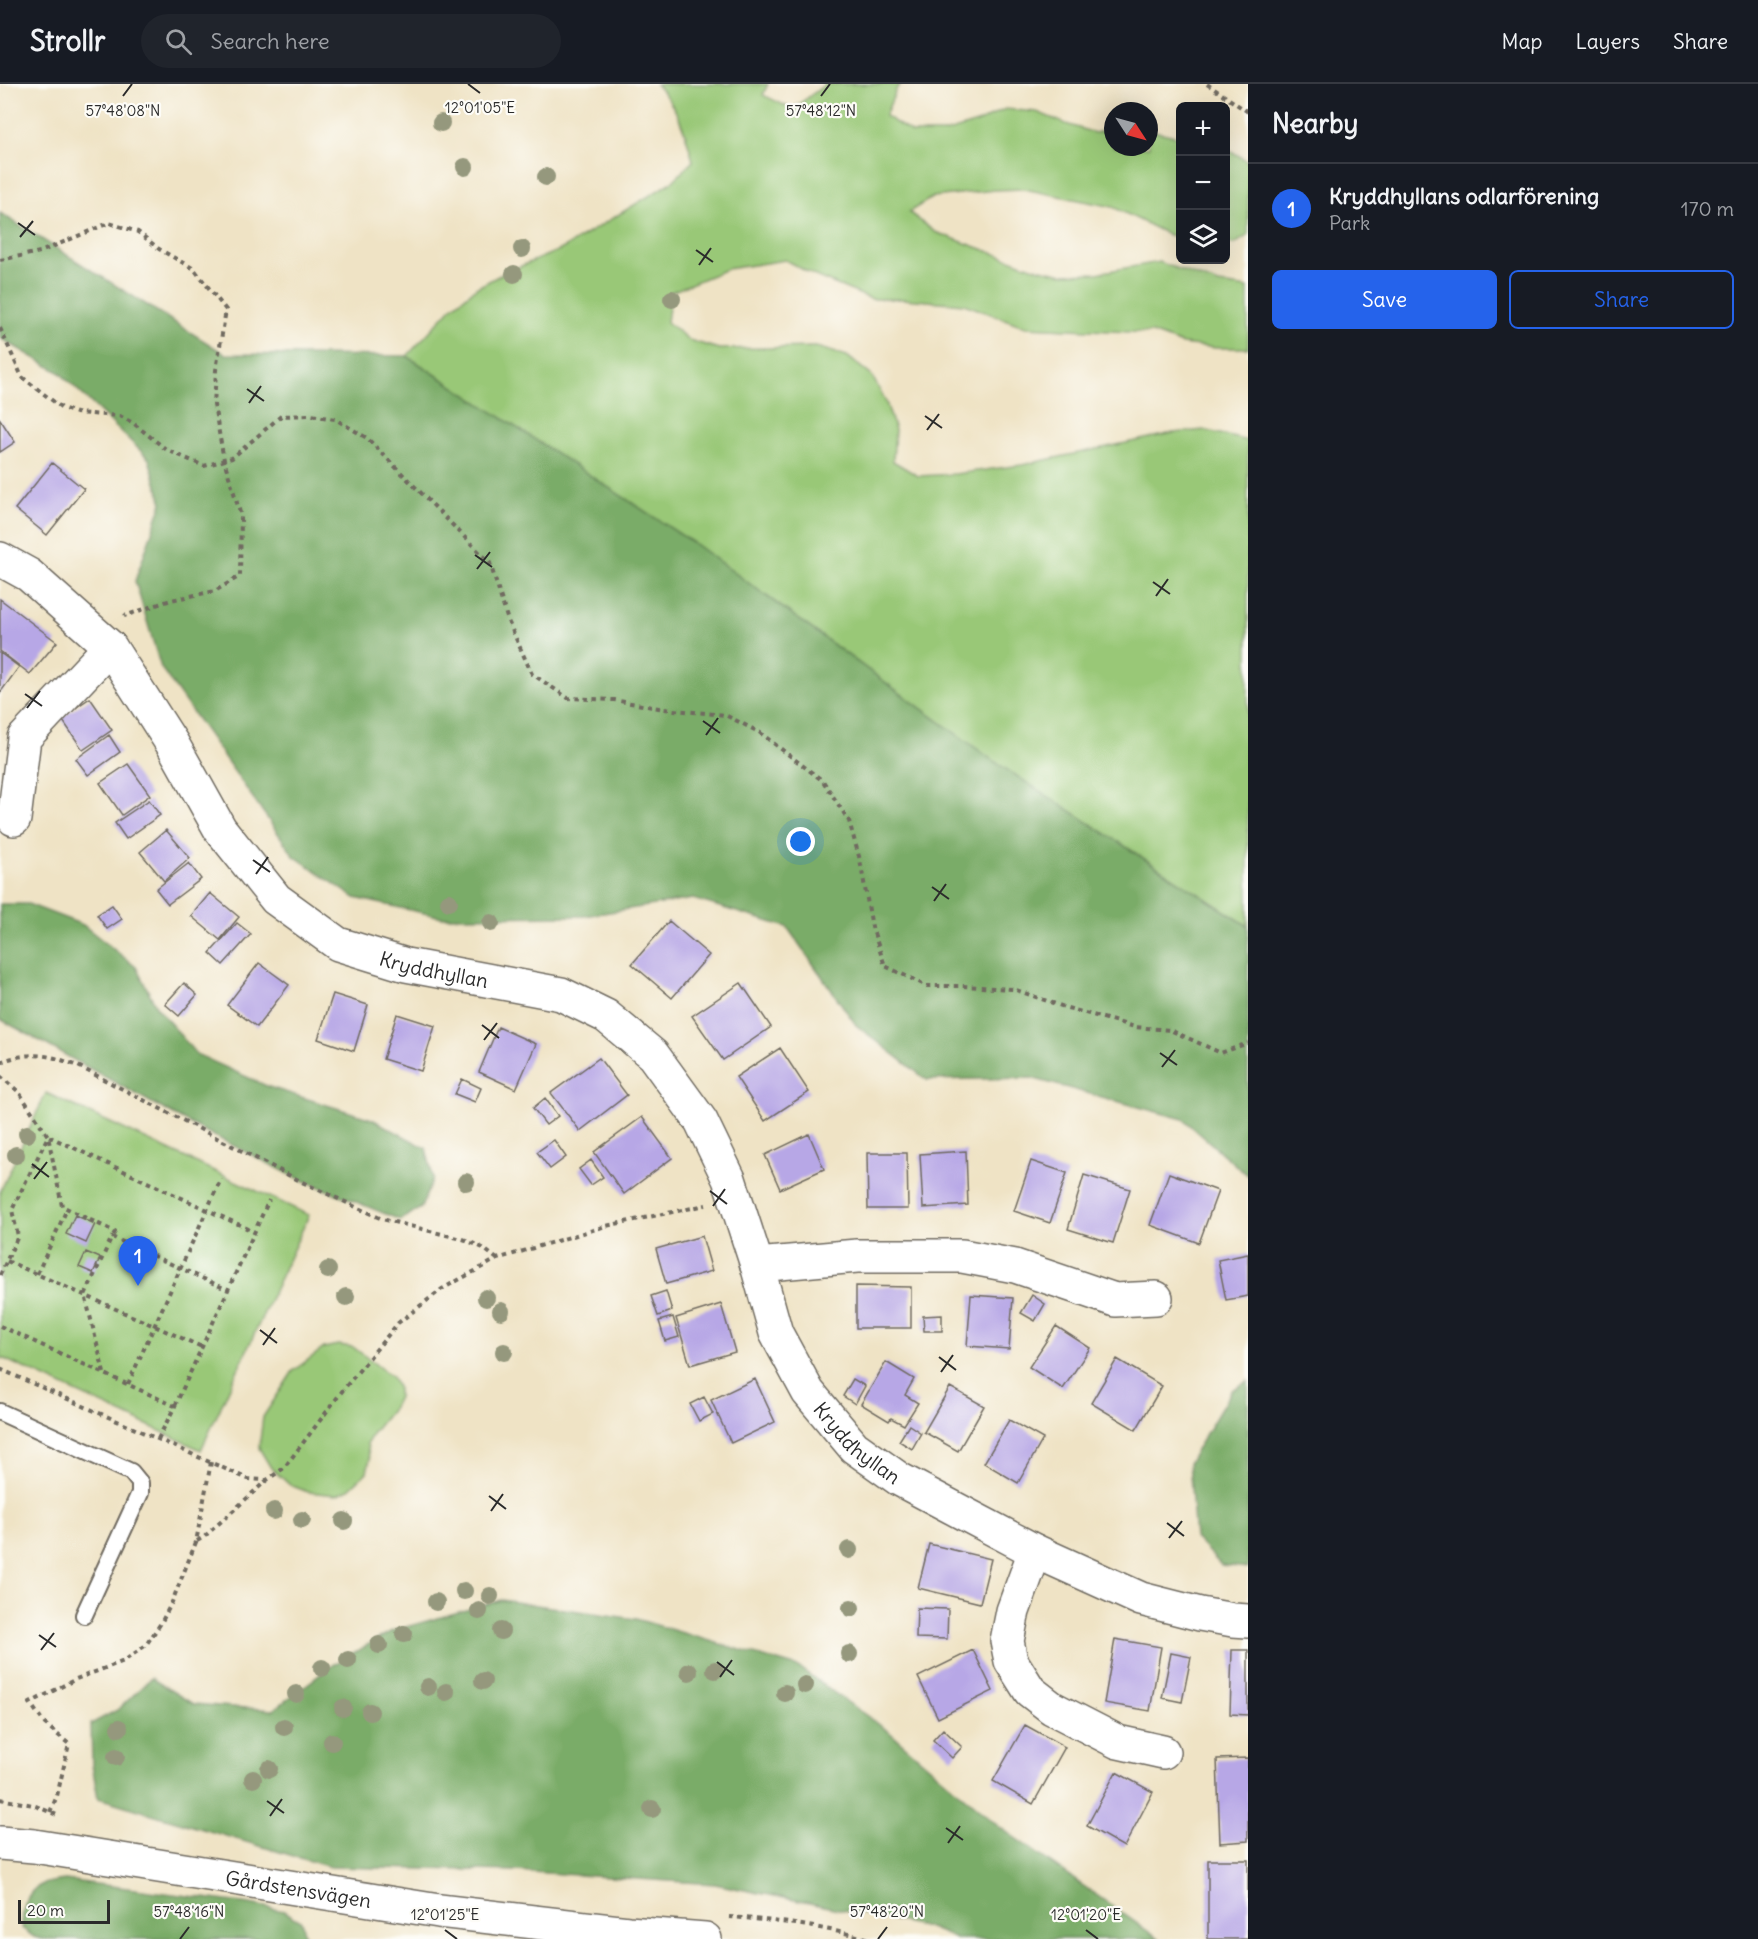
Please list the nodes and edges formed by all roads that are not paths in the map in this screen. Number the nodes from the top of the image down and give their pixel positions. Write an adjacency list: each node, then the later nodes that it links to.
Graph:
1 (0, 559): 2 (street, Kryddhyllan)
2 (110, 647): 3 (street); 4 (street, Kryddhyllan)
3 (14, 819)
4 (757, 1265): 5 (street); 7 (street, Kryddhyllan)
5 (1156, 1298)
6 (0, 1412): 8 (lane)
7 (1035, 1551): 9 (street, Kryddhyllan); 10 (street)
8 (84, 1615)
9 (1248, 1621)
10 (1163, 1752)
11 (0, 1843): 12 (street, Gårdstensvägen)
12 (705, 1939)

